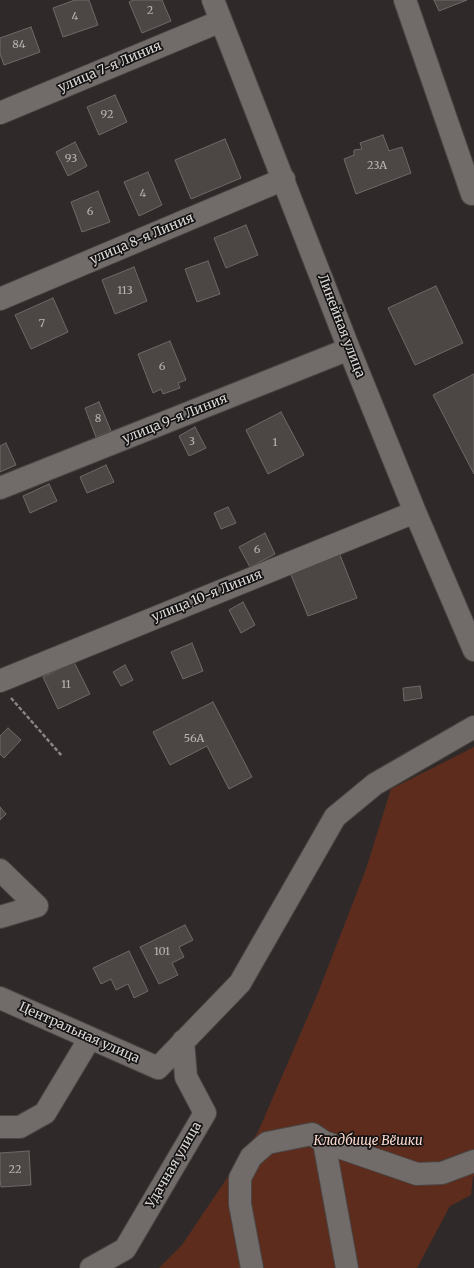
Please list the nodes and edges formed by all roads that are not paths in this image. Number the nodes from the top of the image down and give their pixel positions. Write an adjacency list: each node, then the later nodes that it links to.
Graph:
1 (213, 0): 3 (street, Линейная улица)
2 (405, 0): 6 (street)
3 (221, 21): 4 (street, улица 7-я Линия); 5 (street, Линейная улица)
4 (0, 113)
5 (284, 179): 7 (street, улица 8-я Линия); 8 (street, Линейная улица)
6 (472, 194)
7 (0, 299)
8 (350, 349): 9 (street, улица 9-я Линия); 10 (street, Линейная улица)
9 (0, 488)
10 (415, 512): 11 (street, Линейная улица); 12 (street, улица 10-я Линия)
11 (474, 650)
12 (5, 689)
13 (474, 727): 18 (street)
14 (0, 870): 15 (street)
15 (0, 917)
16 (0, 998): 17 (street, Центральная улица)
17 (90, 1038): 18 (street, Центральная улица); 19 (street)
18 (183, 1041): 22 (street, Удачная улица)
19 (0, 1128)
20 (324, 1142): 21 (street); 23 (street); 24 (street)
21 (474, 1161)
22 (91, 1268)
23 (252, 1268)
24 (347, 1268)

